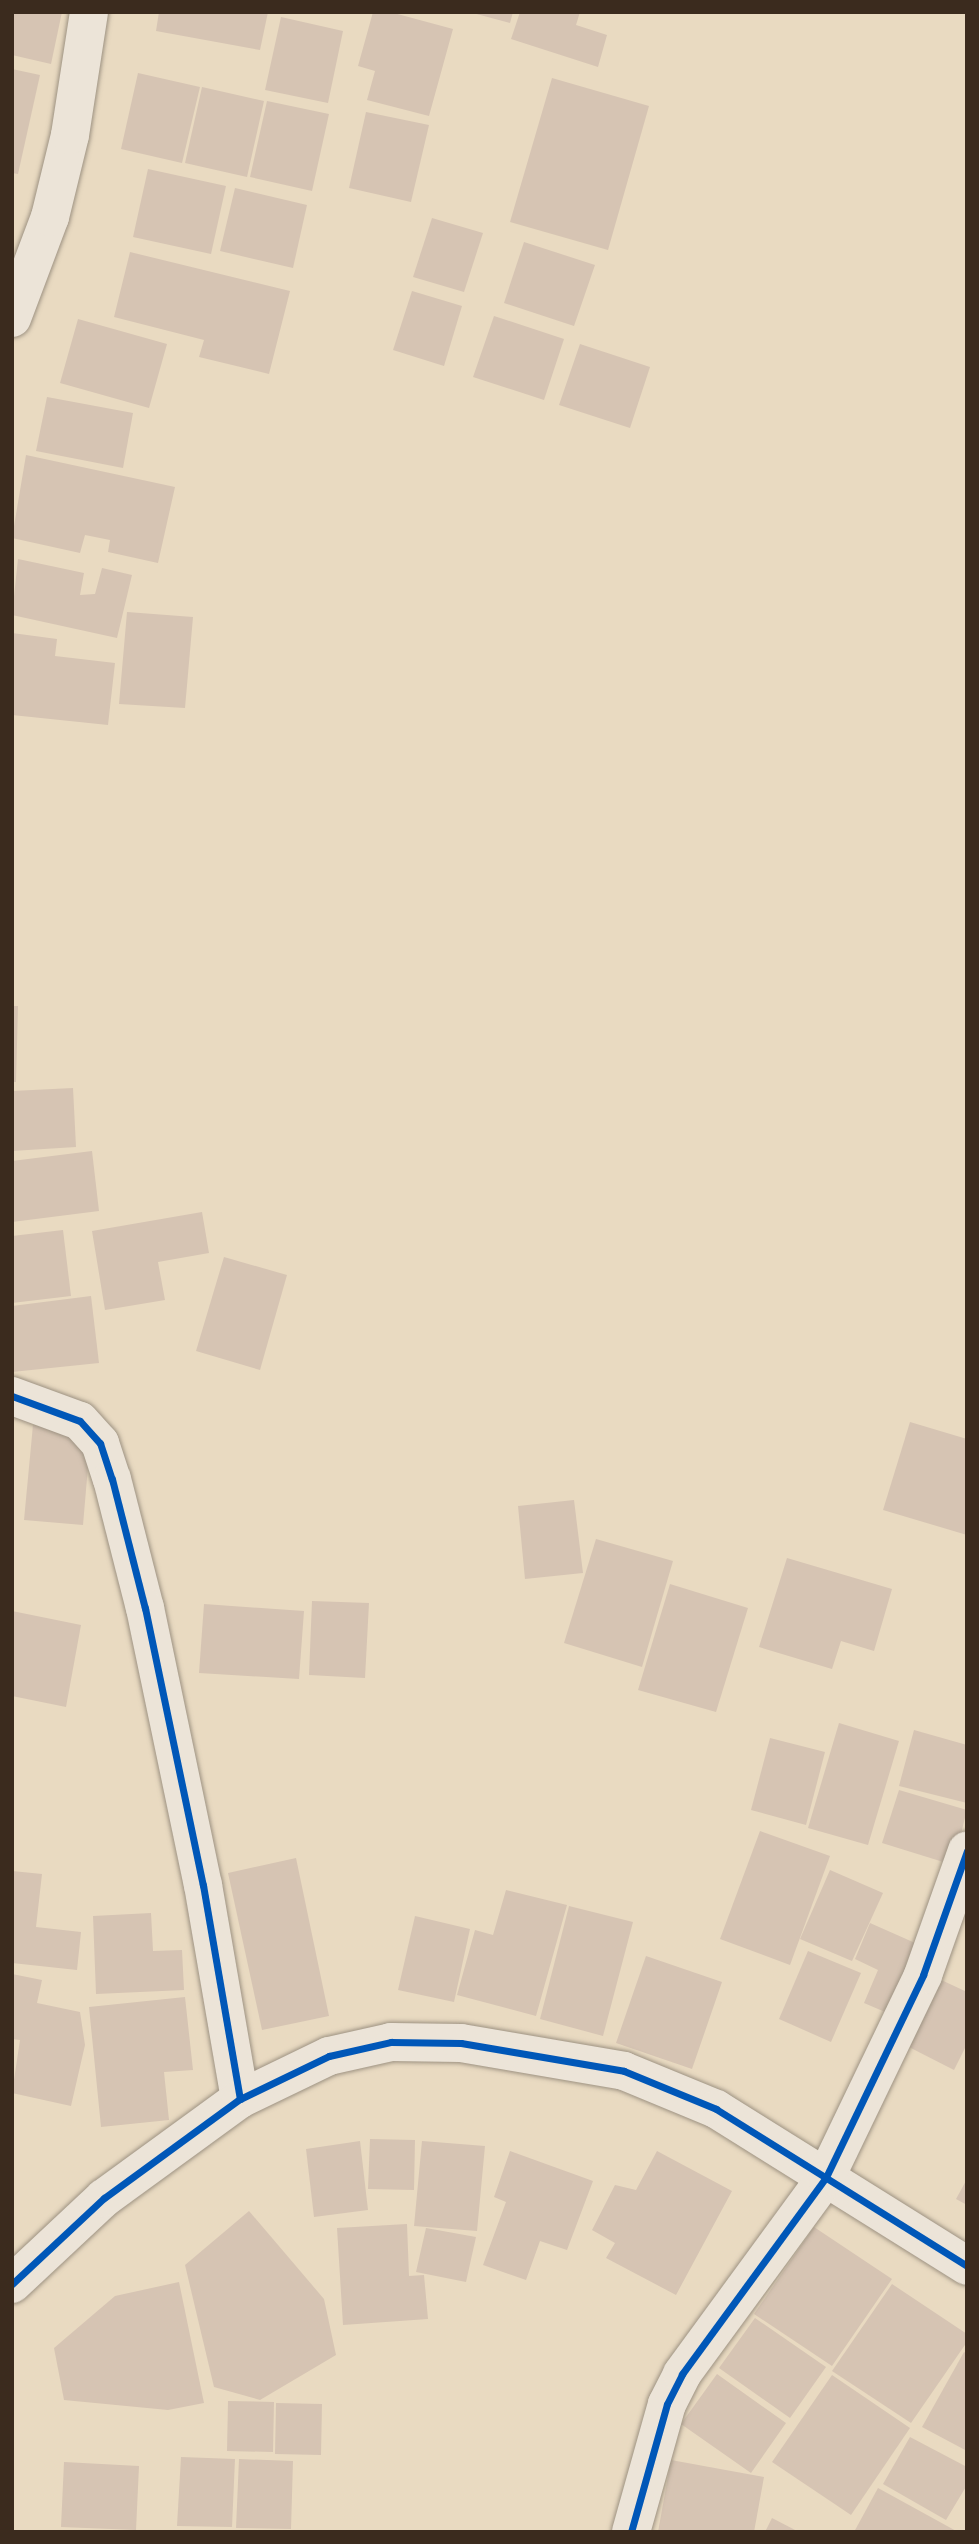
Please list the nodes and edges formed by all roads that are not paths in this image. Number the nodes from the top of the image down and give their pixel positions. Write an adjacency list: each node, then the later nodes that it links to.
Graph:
1 (89, 12): 2 (street)
2 (12, 317)
3 (12, 1396): 5 (street)
4 (967, 1851): 6 (street)
5 (240, 2099): 6 (street); 8 (street)
6 (826, 2177): 7 (street); 9 (street)
7 (967, 2266)
8 (12, 2284)
9 (631, 2532)

